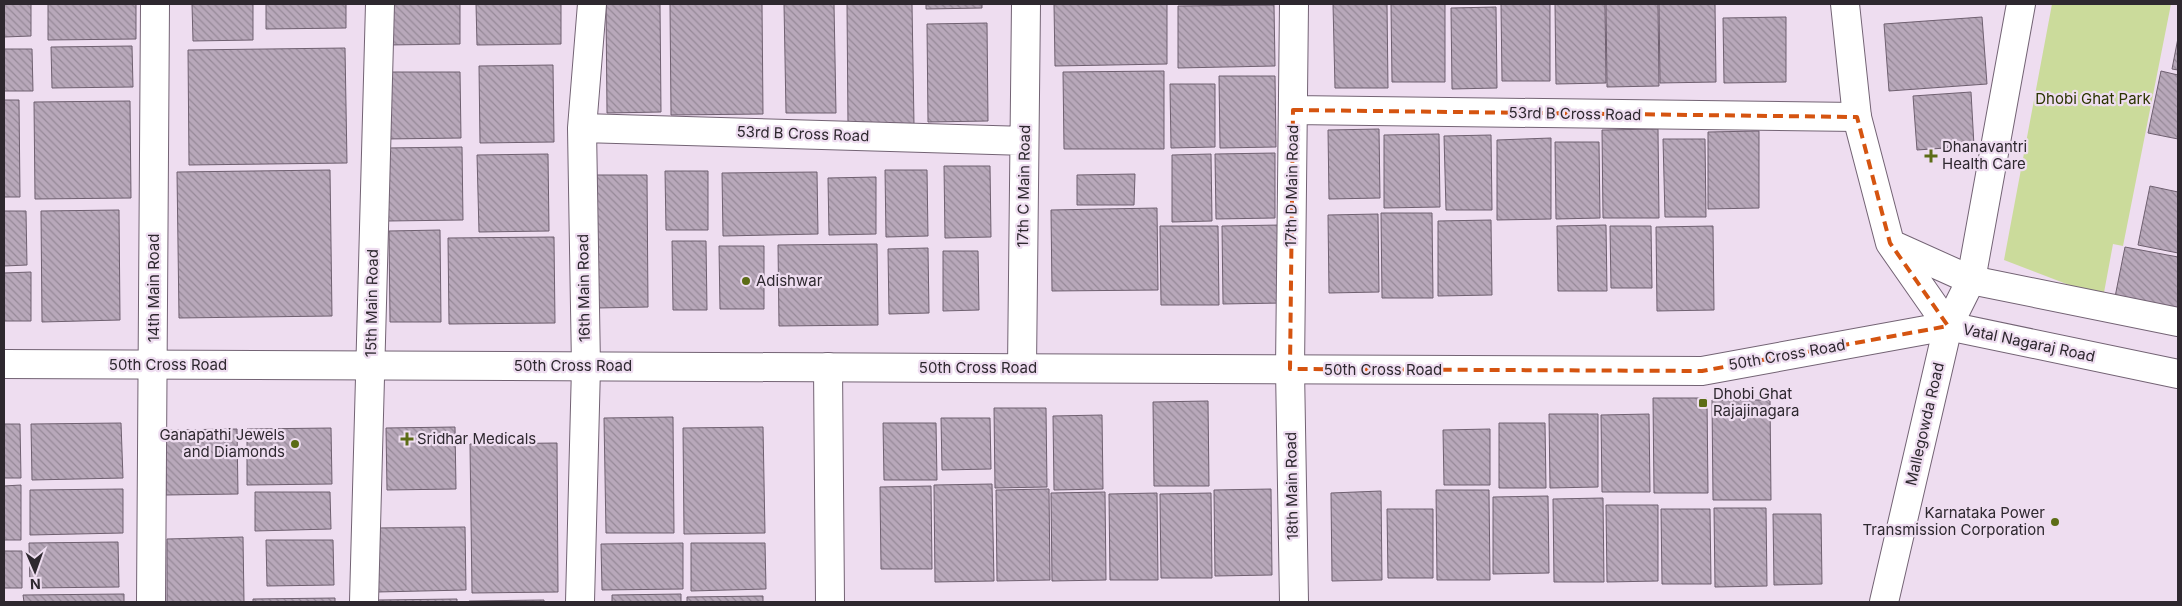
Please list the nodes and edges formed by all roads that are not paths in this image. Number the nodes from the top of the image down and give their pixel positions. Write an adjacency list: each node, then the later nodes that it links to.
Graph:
1 (155, 4): 17 (street, 14th Main Road)
2 (380, 4): 18 (street, 15th Main Road)
3 (592, 4): 10 (street, 16th Main Road)
4 (1026, 4): 11 (street, 17th C Main Road)
5 (1294, 4): 8 (street, 17th D Main Road)
6 (1845, 4): 9 (street, Vatal Nagaraj Road)
7 (2021, 4): 13 (street, Mallegowda Road)
8 (1293, 110): 9 (street, 53rd B Cross Road); 22 (street, 17th D Main Road)
9 (1857, 117): 12 (street, Vatal Nagaraj Road)
10 (582, 128): 11 (street, 53rd B Cross Road); 19 (street, 16th Main Road)
11 (1024, 141): 21 (street, 17th C Main Road)
12 (1890, 243): 13 (street); 15 (street, Vatal Nagaraj Road)
13 (1971, 280): 14 (street); 15 (street, Mallegowda Road)
14 (2178, 322)
15 (1948, 326): 22 (street, 50th Cross Road); 23 (street, Vatal Nagaraj Road); 29 (street, Mallegowda Road)
16 (4, 364): 17 (street, 50th Cross Road)
17 (154, 365): 18 (street, 50th Cross Road); 24 (street, 14th Main Road)
18 (371, 366): 19 (street, 50th Cross Road); 25 (street, 15th Main Road)
19 (586, 367): 20 (street, 50th Cross Road); 26 (street, 16th Main Road)
20 (828, 367): 21 (street, 50th Cross Road); 27 (street)
21 (1022, 368): 22 (street, 50th Cross Road)
22 (1290, 369): 28 (street, 18th Main Road)
23 (2178, 374)
24 (151, 602)
25 (364, 602)
26 (580, 602)
27 (830, 602)
28 (1294, 602)
29 (1884, 602)

